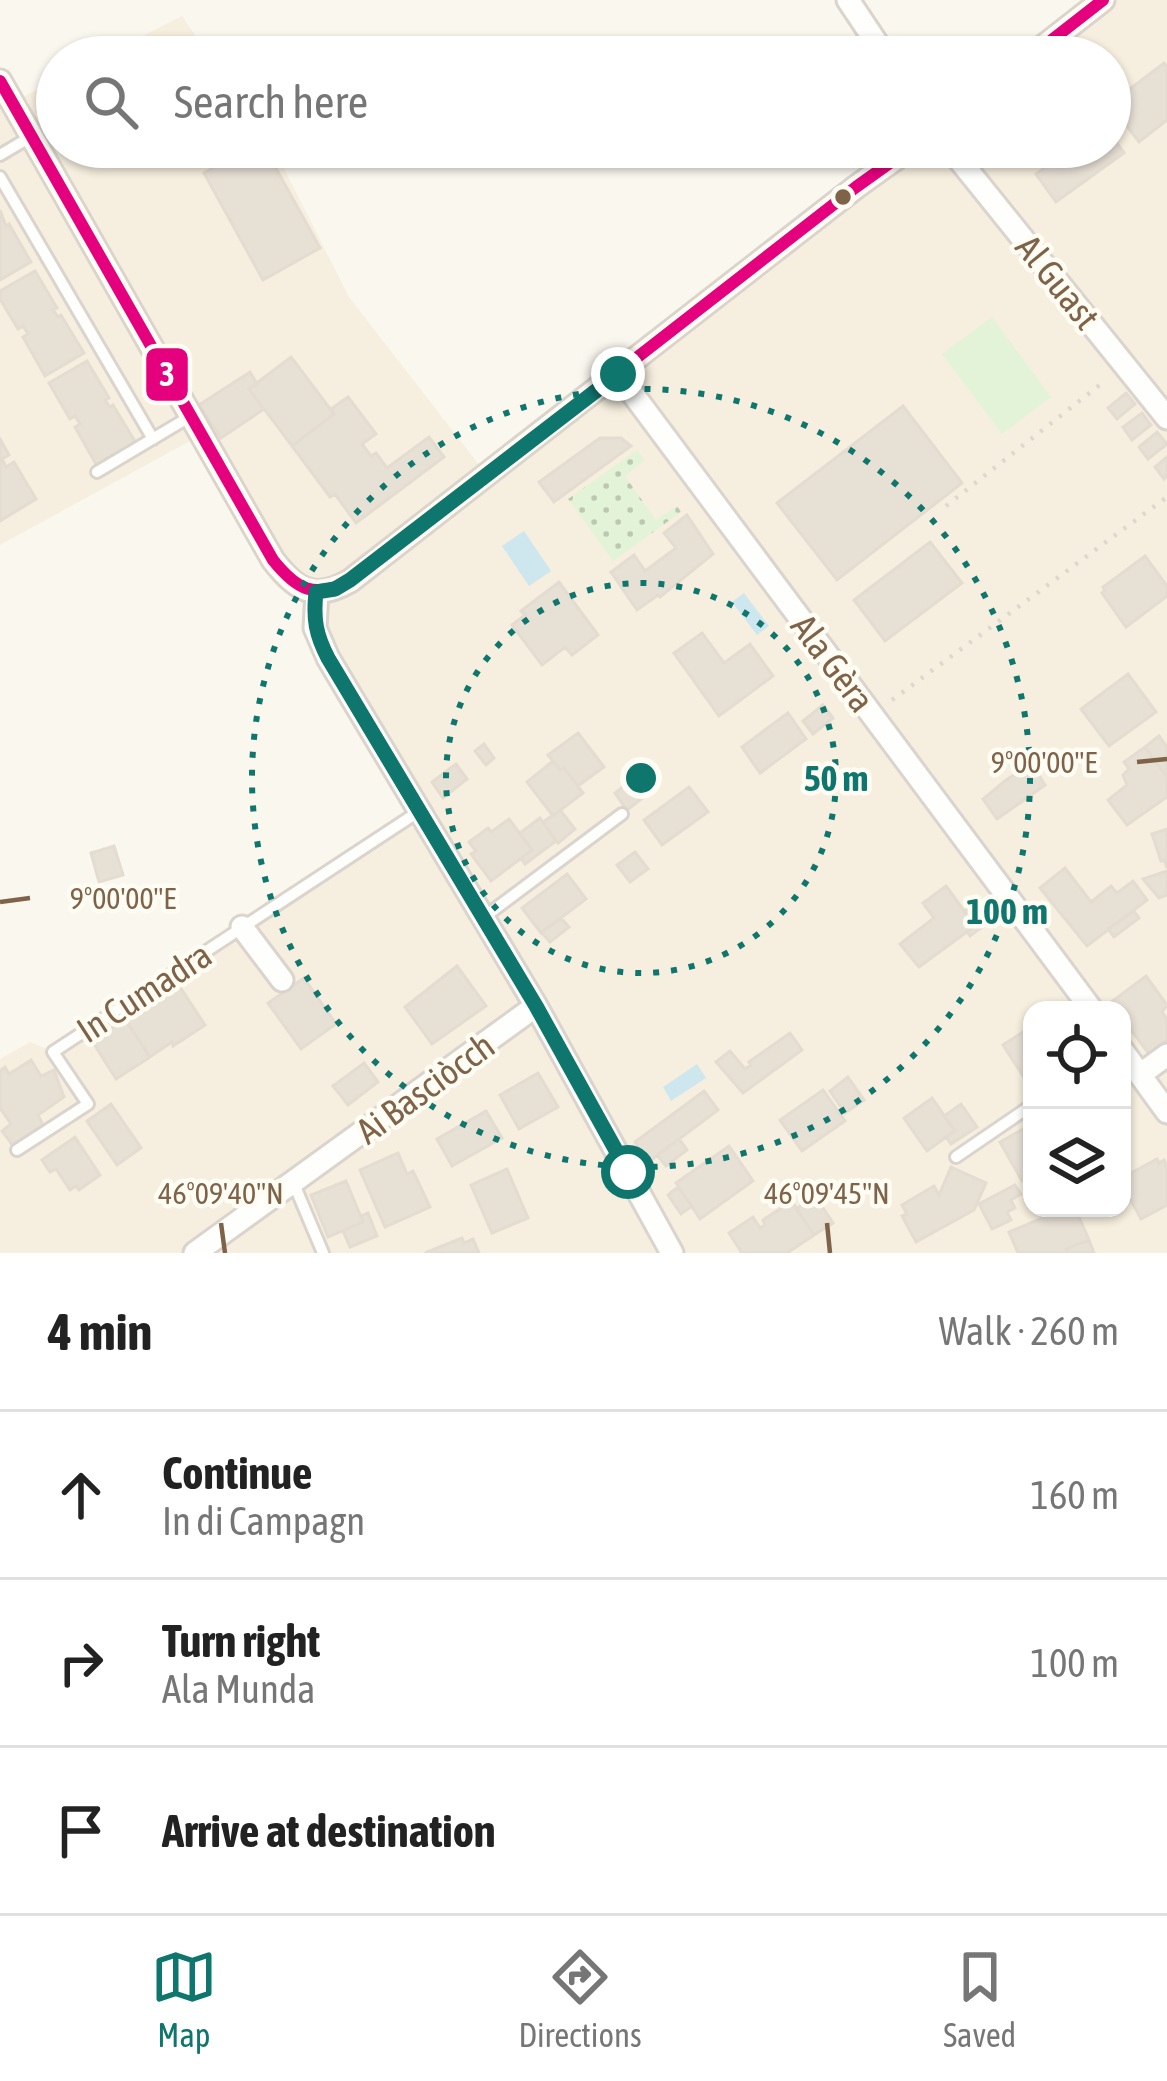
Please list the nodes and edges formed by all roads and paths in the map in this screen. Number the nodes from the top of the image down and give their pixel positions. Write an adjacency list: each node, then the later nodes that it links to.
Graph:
1 (848, 0): 3 (street)
2 (1103, 0): 4 (street)
3 (872, 36)
4 (1057, 36)
5 (0, 80): 6 (street)
6 (32, 136): 7 (street); 8 (lane)
7 (36, 143)
8 (0, 155)
9 (50, 168): 16 (street)
10 (883, 168): 14 (street)
11 (966, 168): 13 (street, Al Guast)
12 (0, 177): 17 (lane)
13 (1125, 365): 15 (street, Al Guast); 20 (path)
14 (618, 374): 21 (street); 22 (street, Ala Gèra)
15 (1164, 409)
16 (191, 416): 17 (lane); 21 (street)
17 (153, 440): 18 (lane)
18 (98, 472)
19 (1167, 496): 22 (path)
20 (946, 506)
21 (316, 592): 23 (street)
22 (872, 715): 28 (street, Ala Gèra)
23 (418, 812): 25 (street); 26 (lane, In Cumadra)
24 (622, 814): 25 (lane)
25 (483, 918): 29 (street)
26 (242, 927): 27 (street); 35 (lane, In Cumadra)
27 (282, 980)
28 (1085, 1001)
29 (536, 1006): 37 (street, Ai Basciòcch); 40 (street)
30 (1167, 1055): 32 (street)
31 (1131, 1061): 32 (street)
32 (1141, 1074): 34 (street)
33 (1026, 1109): 36 (lane)
34 (1167, 1112)
35 (17, 1150)
36 (956, 1157)
37 (294, 1184): 38 (street, Ai Basciòcch); 39 (lane)
38 (209, 1249)
39 (323, 1253)
40 (672, 1253)

